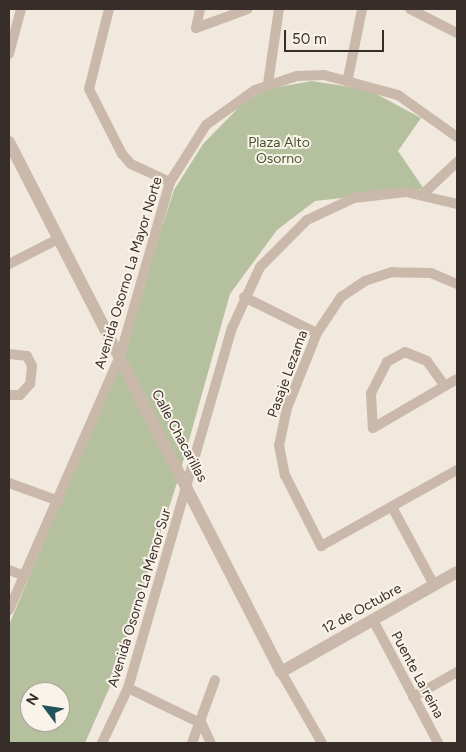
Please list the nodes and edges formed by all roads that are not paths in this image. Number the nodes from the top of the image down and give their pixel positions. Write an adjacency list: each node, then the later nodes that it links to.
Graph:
1 (21, 9): 9 (street)
2 (109, 9): 15 (street)
3 (200, 9): 4 (street)
4 (248, 9)
5 (280, 9): 11 (street)
6 (362, 9): 10 (street)
7 (410, 9): 8 (street)
8 (457, 33)
9 (9, 54)
10 (348, 78): 11 (street, Avenida Osorno La Mayor Norte); 12 (street, Avenida Osorno La Mayor Norte)
11 (268, 84): 15 (street, Avenida Osorno La Mayor Norte)
12 (457, 137)
13 (9, 142): 18 (street, Calle Chacarillas)
14 (457, 162): 16 (street)
15 (170, 182): 24 (street, Avenida Osorno La Mayor Norte)
16 (423, 194): 17 (street, Avenida Osorno La Menor Sur); 21 (street, Avenida Osorno La Menor Sur)
17 (457, 204)
18 (58, 239): 19 (street); 24 (street, Calle Chacarillas)
19 (9, 264)
20 (457, 284): 22 (street, Pasaje Lezama)
21 (244, 297): 22 (street); 30 (street, Avenida Osorno La Menor Sur)
22 (317, 333): 32 (street, Pasaje Lezama)
23 (9, 354): 27 (street)
24 (120, 356): 30 (street, Calle Chacarillas); 31 (street, Avenida Osorno La Mayor Norte)
25 (457, 380): 26 (street)
26 (445, 386): 26 (street)
27 (9, 395)
28 (457, 470): 32 (street, Pasaje Lezama)
29 (9, 483): 31 (street)
30 (189, 486): 39 (street, Calle Chacarillas); 42 (street, Avenida Osorno La Menor Sur)
31 (60, 501): 35 (street, Avenida Osorno La Mayor Norte)
32 (392, 507): 36 (street)
33 (9, 570): 35 (street)
34 (457, 572): 36 (street, 12 de Octubre)
35 (25, 576): 37 (street, Avenida Osorno La Mayor Norte)
36 (434, 585): 38 (street, 12 de Octubre)
37 (9, 610)
38 (373, 620): 39 (street, 12 de Octubre); 43 (street, Puente La reina)
39 (281, 672): 48 (street, Calle Chacarillas)
40 (457, 672): 43 (street)
41 (215, 680): 44 (street)
42 (128, 688): 44 (street); 45 (street, Avenida Osorno La Menor Sur)
43 (413, 697): 49 (street, Puente La reina)
44 (202, 724): 46 (street); 47 (street)
45 (102, 743)
46 (192, 743)
47 (211, 743)
48 (322, 743)
49 (438, 743)

